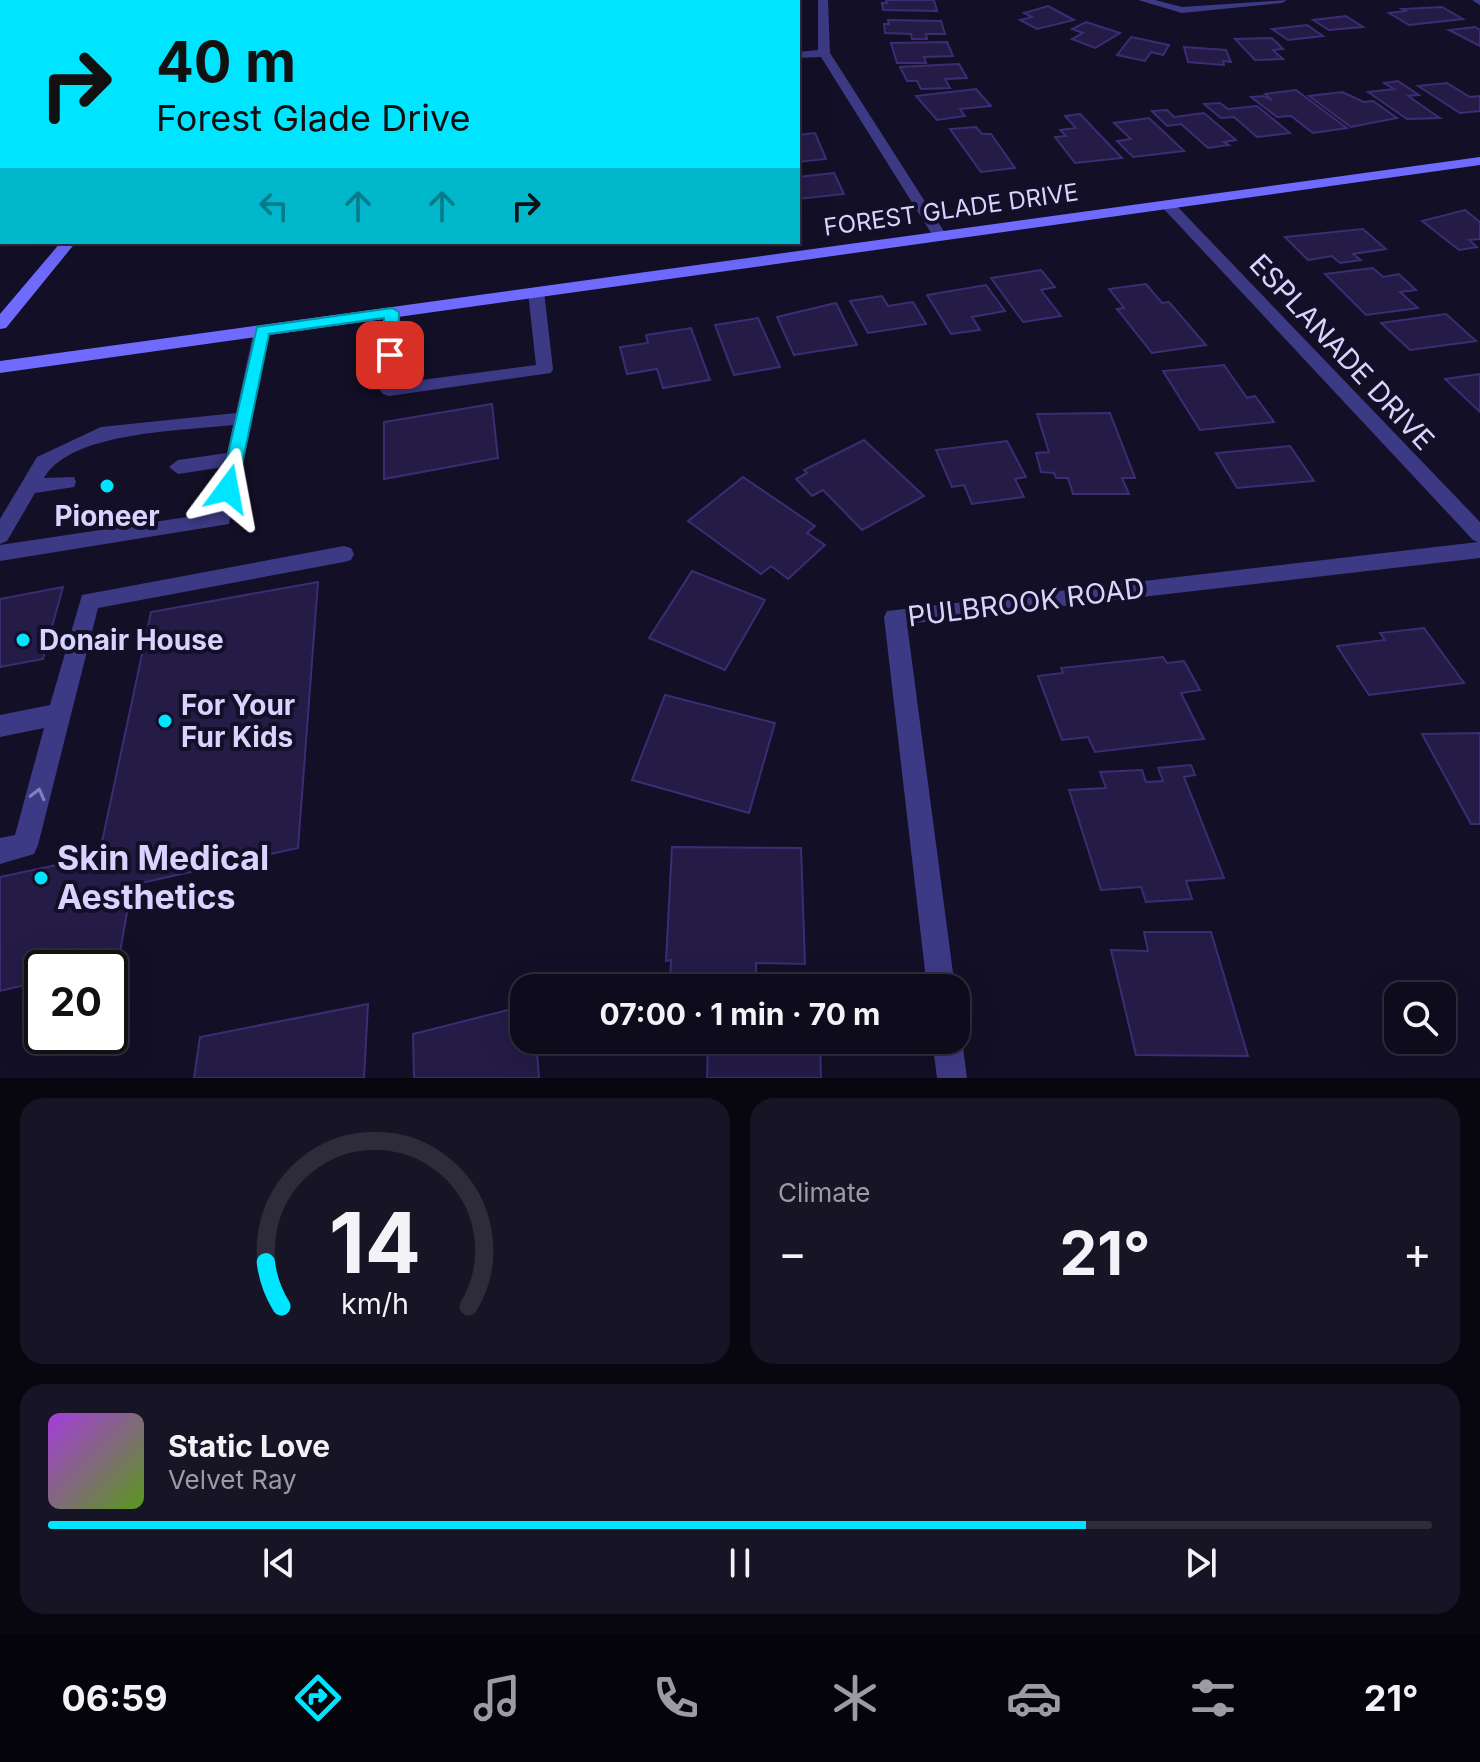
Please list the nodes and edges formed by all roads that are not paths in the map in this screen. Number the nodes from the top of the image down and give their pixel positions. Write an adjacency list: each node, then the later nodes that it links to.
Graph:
1 (823, 0): 4 (street)
2 (1143, 0): 3 (street)
3 (1282, 0)
4 (824, 53): 5 (street); 8 (street)
5 (800, 55)
6 (1480, 161): 7 (street, FOREST GLADE DRIVE)
7 (1167, 204): 8 (street, FOREST GLADE DRIVE); 20 (street, ESPLANADE DRIVE)
8 (940, 236): 10 (street, FOREST GLADE DRIVE)
9 (67, 244): 12 (street)
10 (536, 292): 11 (street, FOREST GLADE DRIVE); 11 (street)
11 (392, 312): 13 (street, FOREST GLADE DRIVE)
12 (0, 324)
13 (262, 330): 14 (street, FOREST GLADE DRIVE); 15 (street)
14 (0, 367)
15 (244, 418): 16 (street); 19 (street)
16 (235, 459): 17 (street); 23 (street)
17 (178, 467)
18 (67, 482): 19 (street)
19 (29, 487): 21 (street)
20 (1480, 535)
21 (0, 536)
22 (1480, 550): 28 (street, PULBROOK ROAD)
23 (0, 553)
24 (344, 554): 25 (street)
25 (59, 714): 26 (street); 27 (street, one-way to 25)
26 (0, 726)
27 (0, 851)
28 (939, 974)
29 (949, 1054): 30 (street)
30 (952, 1078)

